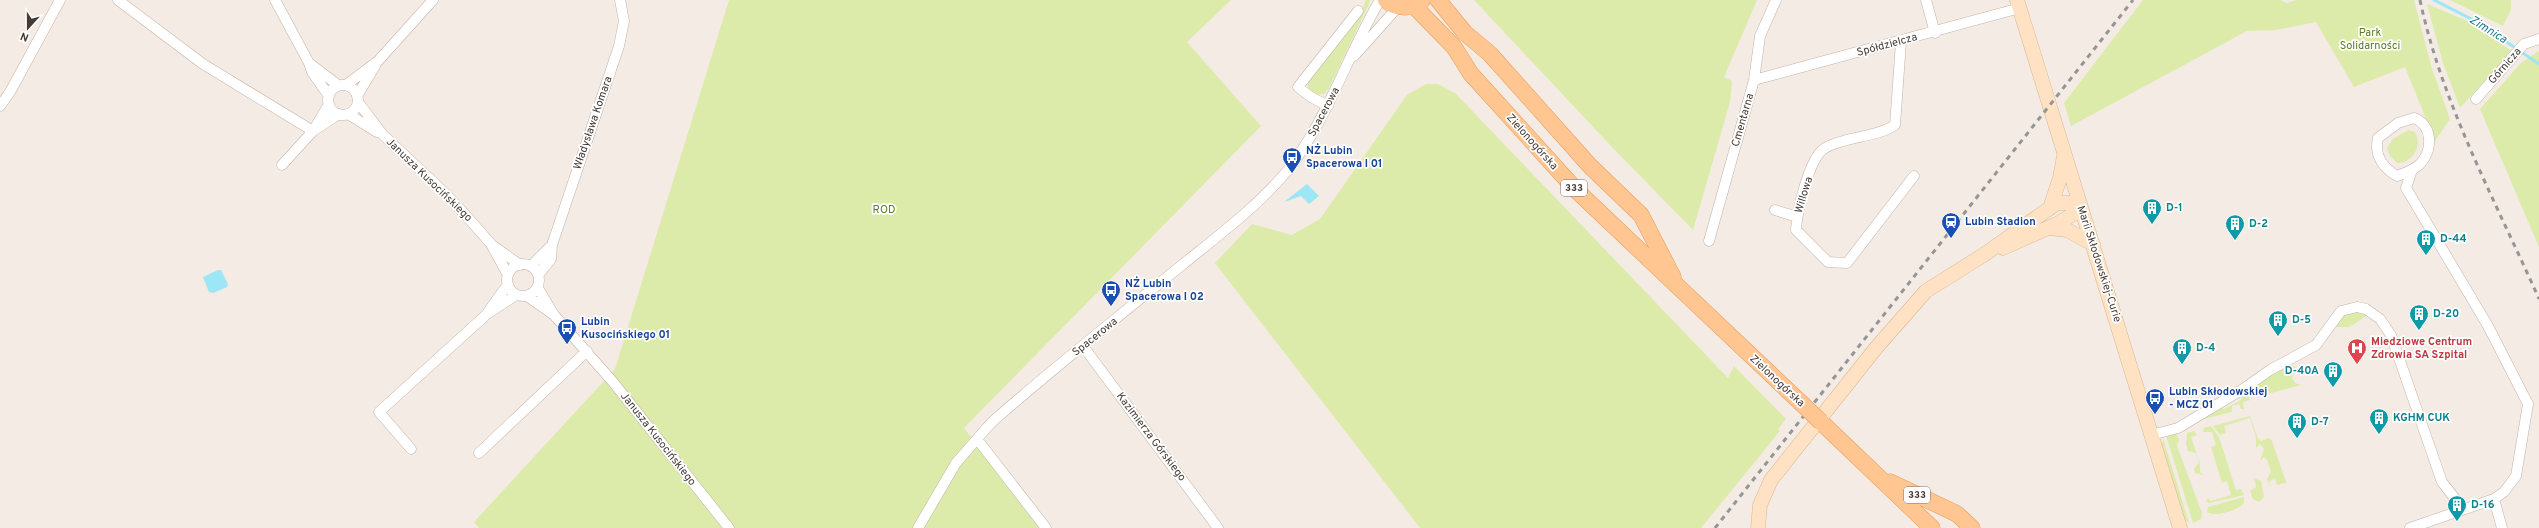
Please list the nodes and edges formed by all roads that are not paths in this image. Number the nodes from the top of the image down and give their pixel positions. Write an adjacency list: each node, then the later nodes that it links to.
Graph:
1 (60, 0): 25 (street)
2 (118, 0): 28 (street)
3 (275, 0): 19 (street)
4 (434, 0): 18 (street)
5 (620, 0): 44 (street, Władysława Komara)
6 (1380, 0): 17 (street, Spacerowa)
7 (1438, 0): 50 (main road, Zielonogórska / 333)
8 (1776, 0): 20 (street, Cmentarna)
9 (1926, 0): 14 (street)
10 (1392, 3): 11 (main road, 333); 17 (street, Spacerowa)
11 (1418, 3): 50 (main road, Zielonogórska / 333)
12 (2018, 4): 14 (street, Spółdzielcza); 30 (street, Marii Skłodowskiej-Curie)
13 (1358, 11): 26 (street)
14 (1935, 33): 16 (street, Spółdzielcza)
15 (2539, 39): 23 (street, Górnicza)
16 (1901, 42): 20 (street, Spółdzielcza); 39 (street, Willowa)
17 (1352, 59): 26 (street, Spacerowa)
18 (378, 61): 21 (street); 22 (street)
19 (309, 62): 21 (street); 24 (street)
20 (1754, 80): 41 (street, Cmentarna)
21 (342, 85): 22 (street); 24 (street)
22 (357, 99): 27 (street); 29 (street, Janusza Kusocińskiego)
23 (2476, 99)
24 (329, 100): 27 (street); 28 (street)
25 (0, 106)
26 (1328, 106): 55 (street, Spacerowa)
27 (344, 114): 28 (street); 29 (street, Janusza Kusocińskiego)
28 (313, 132): 31 (street)
29 (383, 135): 42 (street, Janusza Kusocińskiego)
30 (2065, 153): 36 (street); 37 (street, Marii Skłodowskiej-Curie)
31 (282, 166)
32 (2412, 170): 34 (street); 34 (street); 35 (street)
33 (1914, 176): 39 (street, Willowa)
34 (2397, 176): 35 (street)
35 (2406, 188): 63 (street)
36 (2050, 208): 37 (street); 45 (street)
37 (2081, 209): 40 (street); 43 (street, Marii Skłodowskiej-Curie)
38 (1775, 210): 39 (street)
39 (1797, 217)
40 (2050, 228): 43 (street); 45 (street)
41 (1709, 241)
42 (491, 244): 46 (street); 49 (street)
43 (2092, 244): 57 (street, Marii Skłodowskiej-Curie)
44 (552, 245): 47 (street); 48 (street, Władysława Komara)
45 (1982, 256): 69 (street)
46 (520, 265): 47 (street); 49 (street)
47 (531, 266): 48 (street)
48 (538, 275): 51 (street)
49 (508, 280): 52 (street); 53 (street)
50 (1677, 286): 61 (main road, Zielonogórska / 333, bridge)
51 (538, 288): 52 (street); 54 (street)
52 (522, 295): 53 (street); 54 (street)
53 (488, 314): 59 (street)
54 (554, 315): 56 (street, Janusza Kusocińskiego)
55 (1083, 346): 58 (street, Spacerowa); 68 (street, Kazimierza Górskiego)
56 (587, 351): 60 (street); 65 (street, Janusza Kusocińskiego)
57 (2151, 435): 64 (street); 73 (street, Marii Skłodowskiej-Curie)
58 (977, 439): 66 (street, Spacerowa); 67 (street)
59 (411, 449)
60 (479, 453)
61 (1876, 475): 62 (main road, Zielonogórska / 333); 72 (main road, Zielonogórska / 333)
62 (1897, 495): 70 (main road); 71 (main road, Zielonogórska / 333)
63 (2494, 499): 64 (street); 75 (street)
64 (2463, 509): 74 (street)
65 (729, 528)
66 (918, 528)
67 (1046, 528)
68 (1218, 528)
69 (1758, 528)
70 (1922, 528)
71 (1932, 528)
72 (1972, 528)
73 (2180, 528)
74 (2410, 528)
75 (2502, 528)

